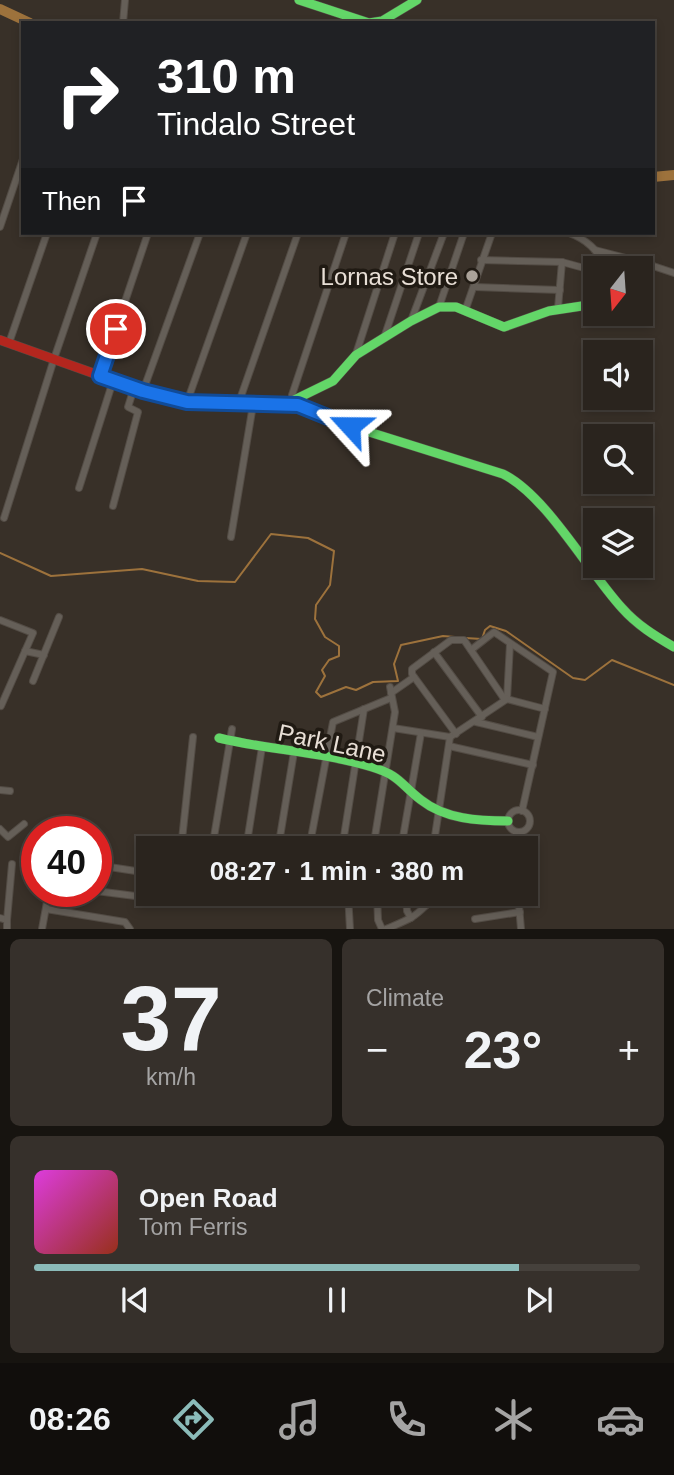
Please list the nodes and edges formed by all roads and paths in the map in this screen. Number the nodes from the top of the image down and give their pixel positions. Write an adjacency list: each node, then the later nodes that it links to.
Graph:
1 (125, 0): 4 (street)
2 (299, 0): 5 (street)
3 (417, 0): 6 (street)
4 (123, 21)
5 (363, 21)
6 (377, 21)
7 (21, 165): 8 (street)
8 (0, 227)
9 (46, 235): 38 (street)
10 (96, 235): 40 (street)
11 (147, 235): 41 (street)
12 (199, 235): 43 (street)
13 (246, 235): 44 (street)
14 (297, 235): 46 (street)
15 (345, 235): 45 (street)
16 (394, 235): 39 (street)
17 (418, 235): 37 (street)
18 (443, 235): 36 (street)
19 (463, 235): 33 (street)
20 (491, 235): 25 (street)
21 (574, 235): 22 (street)
22 (595, 250): 23 (street); 24 (street)
23 (599, 256)
24 (617, 256)
25 (481, 260): 26 (street); 30 (street)
26 (562, 262): 28 (street); 31 (street)
27 (653, 266): 29 (street)
28 (583, 268)
29 (674, 273)
30 (475, 287): 31 (street); 35 (street)
31 (560, 290): 34 (street)
32 (583, 305): 34 (street)
33 (439, 307): 35 (street); 36 (street)
34 (558, 308): 35 (street)
35 (466, 311)
36 (411, 321): 37 (street)
37 (384, 338): 39 (street)
38 (5, 342): 40 (street)
39 (356, 355): 45 (street)
40 (54, 359): 41 (street); 50 (street)
41 (100, 376): 42 (street)
42 (113, 381): 43 (street); 48 (street)
43 (138, 390): 44 (street); 49 (street)
44 (187, 402): 46 (street)
45 (293, 403): 47 (street); 55 (street)
46 (238, 405): 47 (street)
47 (253, 405): 51 (street)
48 (79, 488)
49 (113, 506)
50 (4, 518)
51 (231, 537)
52 (59, 617): 59 (street)
53 (0, 621): 57 (street)
54 (510, 644): 56 (street); 65 (street); 68 (street)
55 (674, 647)
56 (471, 650): 58 (street); 65 (street)
57 (25, 651): 59 (street); 63 (street)
58 (434, 652): 60 (street); 69 (street)
59 (44, 655): 61 (street)
60 (414, 677): 64 (street); 73 (street)
61 (33, 681)
62 (0, 687): 63 (street)
63 (8, 692): 66 (street)
64 (391, 693): 67 (street); 70 (street)
65 (506, 699): 68 (street); 69 (street)
66 (1, 706)
67 (364, 709): 81 (street); 82 (street)
68 (545, 709): 75 (street)
69 (479, 719): 73 (street); 75 (street)
70 (393, 728): 72 (street); 84 (street)
71 (232, 729): 77 (street)
72 (421, 733): 73 (street); 87 (street)
73 (453, 736): 78 (street)
74 (193, 737): 94 (street)
75 (538, 737): 83 (street)
76 (219, 738): 77 (street, Park Lane)
77 (230, 741): 79 (street, Park Lane); 95 (street)
78 (449, 746): 83 (street); 88 (street)
79 (262, 747): 80 (street, Park Lane); 96 (street)
80 (294, 752): 81 (street, Park Lane); 97 (street)
81 (326, 758): 82 (street, Park Lane); 98 (street)
82 (357, 764): 84 (street, Park Lane); 99 (street)
83 (533, 765): 89 (street)
84 (385, 773): 87 (street, Park Lane); 100 (street)
85 (0, 790): 86 (street)
86 (10, 791)
87 (412, 791): 88 (street, Park Lane); 101 (street)
88 (438, 810): 90 (street, Park Lane); 102 (street)
89 (522, 811): 90 (street); 93 (street)
90 (508, 821): 93 (street)
91 (21, 826): 92 (street)
92 (0, 829)
93 (516, 832): 103 (street)
94 (182, 836)
95 (214, 836)
96 (248, 836)
97 (280, 836)
98 (311, 836)
99 (344, 836)
100 (375, 836)
101 (403, 836)
102 (435, 836)
103 (516, 836)
104 (12, 864): 116 (street)
105 (112, 867): 106 (street)
106 (136, 871)
107 (112, 893): 108 (street)
108 (136, 897)
109 (349, 906): 122 (street)
110 (377, 906): 123 (street)
111 (407, 906): 117 (street)
112 (428, 906): 117 (street)
113 (519, 906): 115 (street)
114 (46, 909): 120 (street); 121 (street)
115 (520, 912): 118 (street); 124 (street)
116 (4, 919): 119 (street)
117 (411, 919): 123 (street)
118 (475, 919)
119 (7, 929)
120 (42, 929)
121 (130, 929)
122 (351, 929)
123 (384, 929)
124 (522, 929)

